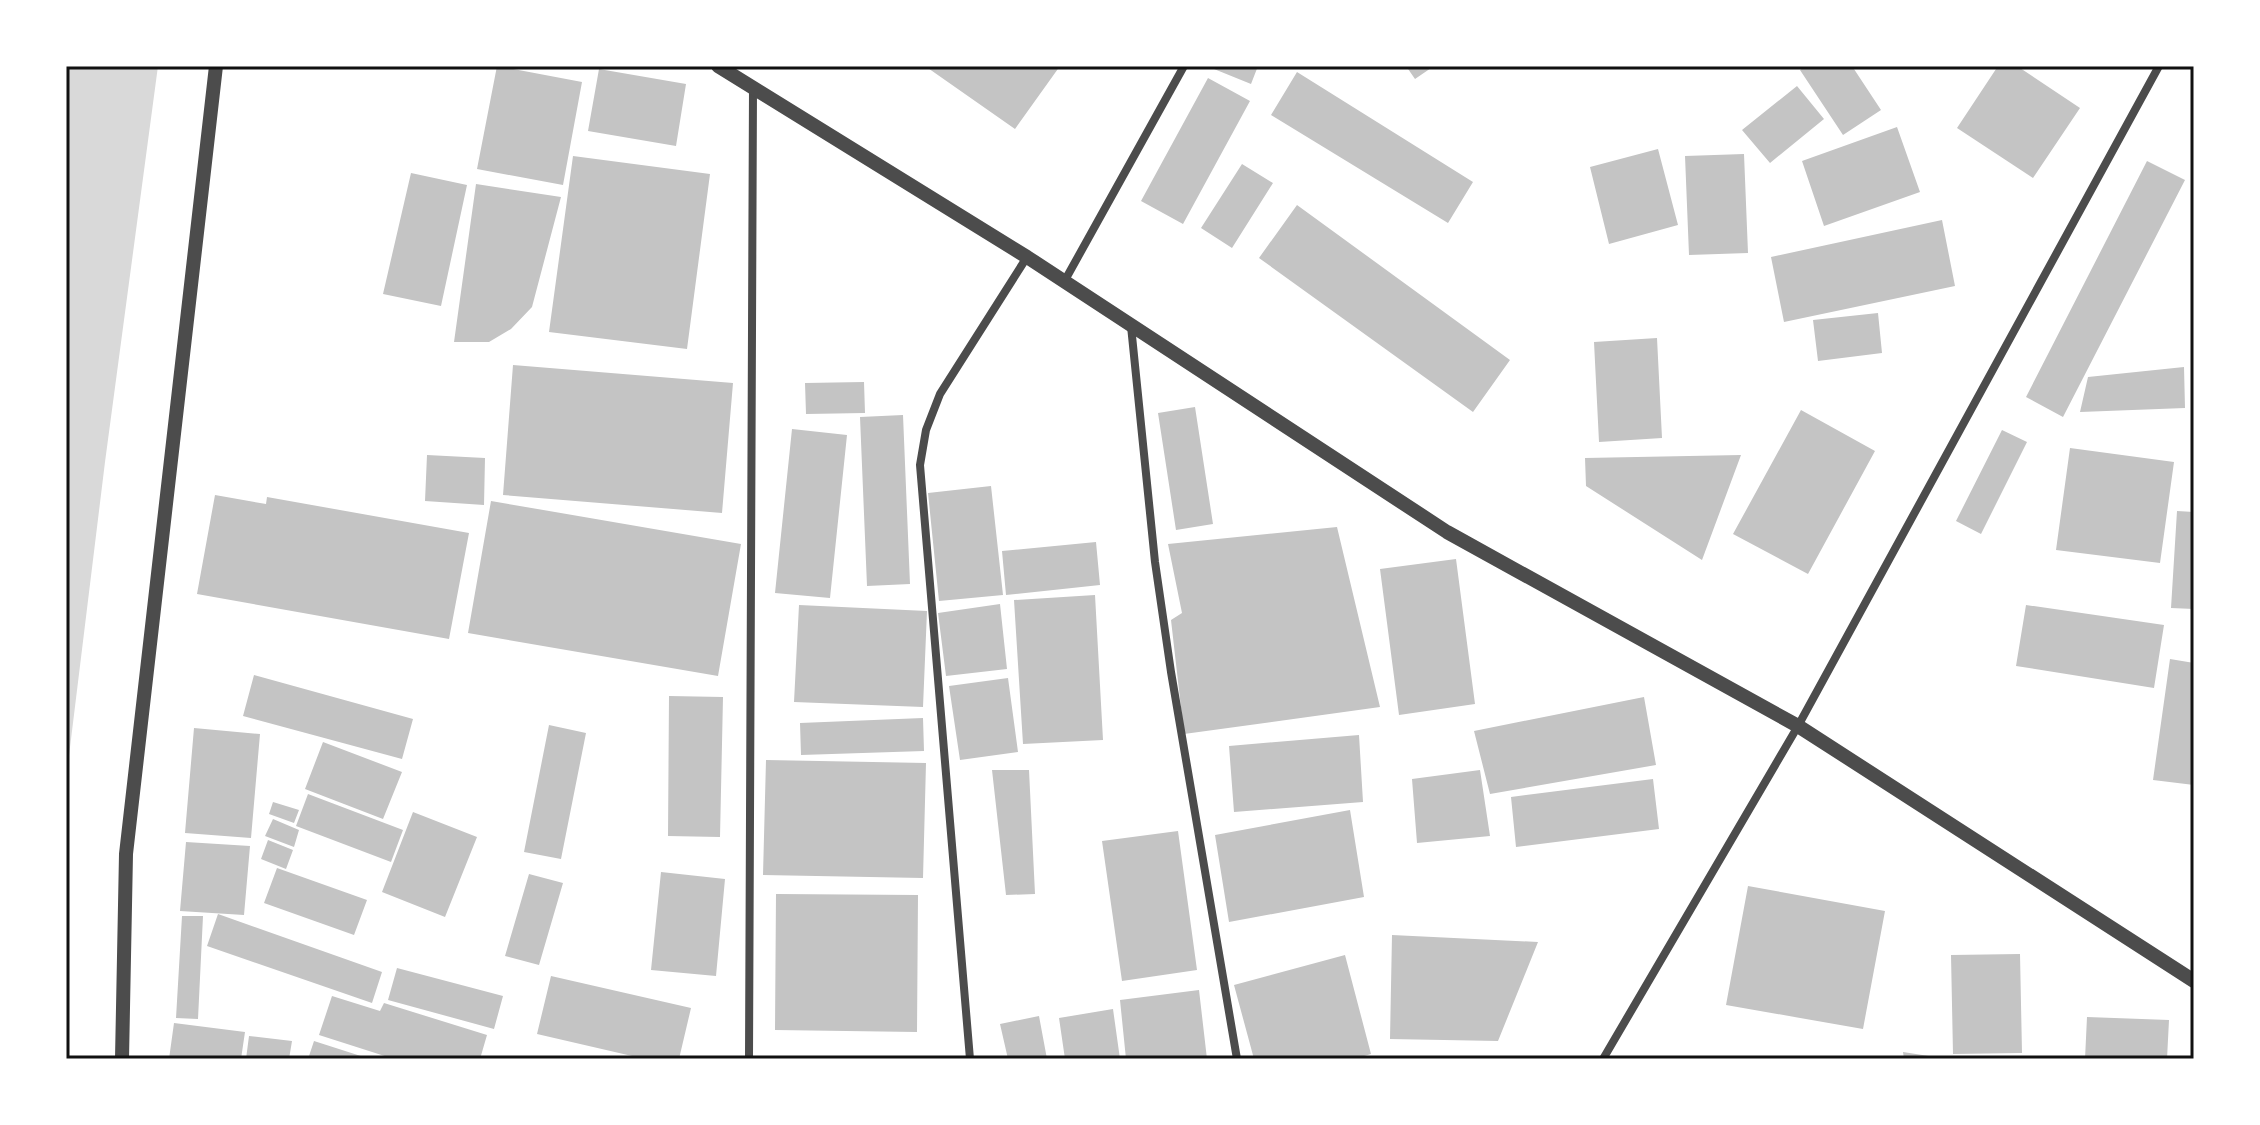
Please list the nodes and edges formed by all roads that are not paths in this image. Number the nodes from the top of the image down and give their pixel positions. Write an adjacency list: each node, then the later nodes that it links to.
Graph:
1 (216, 66): 11 (street)
2 (718, 66): 5 (street)
3 (1184, 66): 7 (street)
4 (2159, 66): 9 (street)
5 (753, 88): 6 (street); 12 (street)
6 (1027, 257): 7 (street); 13 (street)
7 (1064, 283): 8 (street)
8 (1131, 326): 9 (street); 14 (street)
9 (1798, 726): 10 (street); 15 (street)
10 (2194, 981)
11 (122, 1059)
12 (749, 1059)
13 (970, 1059)
14 (1237, 1059)
15 (1603, 1059)

